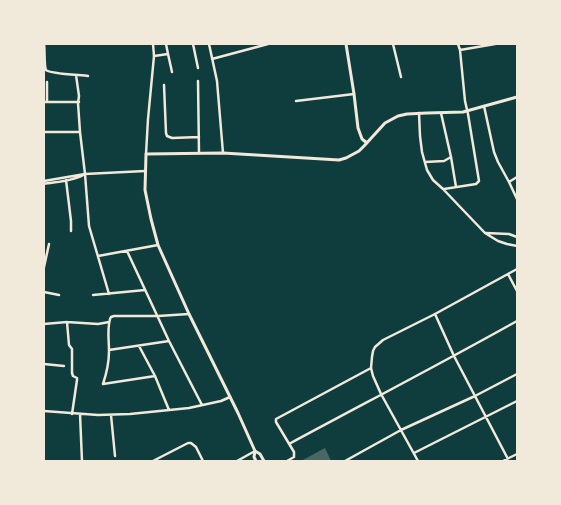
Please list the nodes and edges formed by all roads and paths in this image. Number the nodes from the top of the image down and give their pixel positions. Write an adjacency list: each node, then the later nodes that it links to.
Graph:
1 (44, 44): 17 (street)
2 (153, 44): 13 (street)
3 (166, 44): 12 (street)
4 (193, 44): 15 (street)
5 (209, 44): 14 (street)
6 (268, 44): 14 (street)
7 (346, 44): 23 (street)
8 (393, 44): 19 (street)
9 (458, 44): 11 (street)
10 (495, 44): 11 (street)
11 (460, 50): 29 (street)
12 (168, 54): 13 (street); 16 (street)
13 (154, 56): 38 (street)
14 (212, 59): 37 (street)
15 (198, 68)
16 (172, 72)
17 (76, 75): 18 (street); 27 (street)
18 (88, 76)
19 (401, 77)
20 (198, 81): 34 (street)
21 (47, 82): 26 (street)
22 (164, 85): 34 (street)
23 (354, 94): 25 (street); 35 (street)
24 (517, 96): 28 (street)
25 (296, 101)
26 (45, 102): 27 (street)
27 (79, 102): 33 (street)
28 (484, 106): 29 (street); 46 (street)
29 (468, 111): 31 (street); 48 (street)
30 (419, 113): 31 (street); 35 (street); 40 (street)
31 (441, 113): 39 (street)
32 (44, 132): 33 (street)
33 (80, 132): 42 (street)
34 (199, 137): 36 (street)
35 (367, 143): 37 (street)
36 (199, 153): 37 (street); 38 (street)
37 (223, 153)
38 (146, 154): 41 (street)
39 (451, 157): 40 (street); 48 (street)
40 (425, 162): 49 (street)
41 (145, 171): 42 (street); 55 (street)
42 (85, 174): 44 (street); 45 (street); 58 (street)
43 (517, 177): 46 (street)
44 (66, 180): 47 (street); 51 (street)
45 (44, 181)
46 (509, 182): 50 (street)
47 (44, 184)
48 (456, 187): 49 (street)
49 (443, 189): 52 (street)
50 (517, 199)
51 (71, 231)
52 (485, 233): 53 (street); 56 (street)
53 (517, 237)
54 (49, 244): 59 (street)
55 (158, 245): 57 (street); 68 (street)
56 (517, 246)
57 (127, 251): 58 (street); 62 (street)
58 (98, 256): 65 (street)
59 (44, 267)
60 (517, 269): 61 (street)
61 (508, 274): 63 (street); 69 (street)
62 (145, 290): 65 (street); 70 (street)
63 (517, 291)
64 (44, 292): 66 (street)
65 (109, 294): 67 (street)
66 (60, 295)
67 (93, 295)
68 (190, 314): 70 (street); 86 (street)
69 (434, 314): 78 (street); 81 (street)
70 (158, 316): 71 (street); 75 (street)
71 (109, 321): 73 (street); 77 (street)
72 (517, 321): 78 (street)
73 (67, 322): 74 (street); 91 (street)
74 (44, 324)
75 (169, 341): 76 (street); 88 (street)
76 (140, 346): 77 (street); 83 (street)
77 (109, 350): 83 (street)
78 (454, 356): 84 (street); 85 (street)
79 (44, 364): 80 (street)
80 (64, 366)
81 (371, 368): 84 (street); 96 (street)
82 (517, 374): 85 (street)
83 (155, 376): 89 (street)
84 (381, 394): 95 (street); 96 (street)
85 (475, 396): 94 (street); 95 (street)
86 (230, 397): 88 (street); 97 (street)
87 (517, 401): 94 (street)
88 (202, 405): 89 (street)
89 (169, 410): 93 (street)
90 (44, 411): 91 (street)
91 (72, 414): 92 (street)
92 (80, 414): 93 (street); 102 (street)
93 (110, 415): 100 (street)
94 (486, 417): 98 (street); 101 (street)
95 (401, 430): 98 (street); 109 (street)
96 (289, 444): 108 (street)
97 (255, 451): 105 (street); 106 (street); 107 (street)
98 (414, 454): 110 (street)
99 (517, 454): 101 (street)
100 (115, 456)
101 (509, 460): 111 (street)
102 (82, 461)
103 (153, 461): 104 (street)
104 (203, 461)
105 (237, 461)
106 (256, 461)
107 (264, 461)
108 (287, 461)
109 (345, 461)
110 (418, 461)
111 (503, 461)

